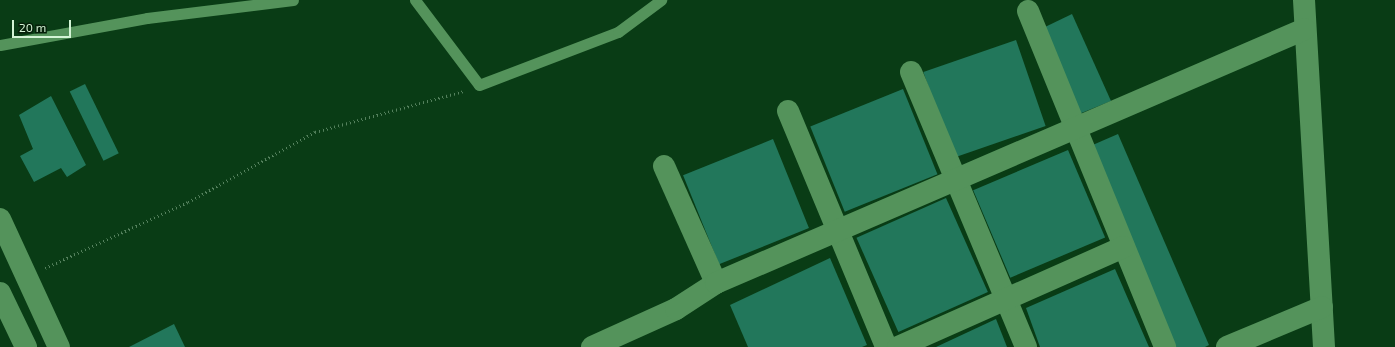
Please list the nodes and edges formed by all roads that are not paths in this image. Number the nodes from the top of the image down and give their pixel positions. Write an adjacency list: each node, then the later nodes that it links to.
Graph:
1 (293, 0): 7 (lane)
2 (414, 0): 3 (lane)
3 (661, 0)
4 (1304, 0): 6 (street)
5 (1028, 11): 10 (street)
6 (1306, 29): 10 (street); 19 (street)
7 (0, 45)
8 (911, 72): 12 (street)
9 (788, 111): 14 (street)
10 (1075, 128): 12 (street); 15 (street)
11 (664, 166): 16 (street)
12 (956, 180): 14 (street); 18 (street)
13 (0, 218): 22 (street)
14 (837, 231): 16 (street); 23 (street)
15 (1124, 247): 18 (street); 26 (street)
16 (716, 283): 20 (street)
17 (0, 293): 21 (street)
18 (1006, 299): 24 (street); 25 (street)
19 (1322, 307): 27 (street); 28 (street)
20 (598, 346)
21 (26, 347)
22 (59, 347)
23 (886, 347)
24 (898, 347)
25 (1026, 347)
26 (1165, 347)
27 (1227, 347)
28 (1324, 347)

